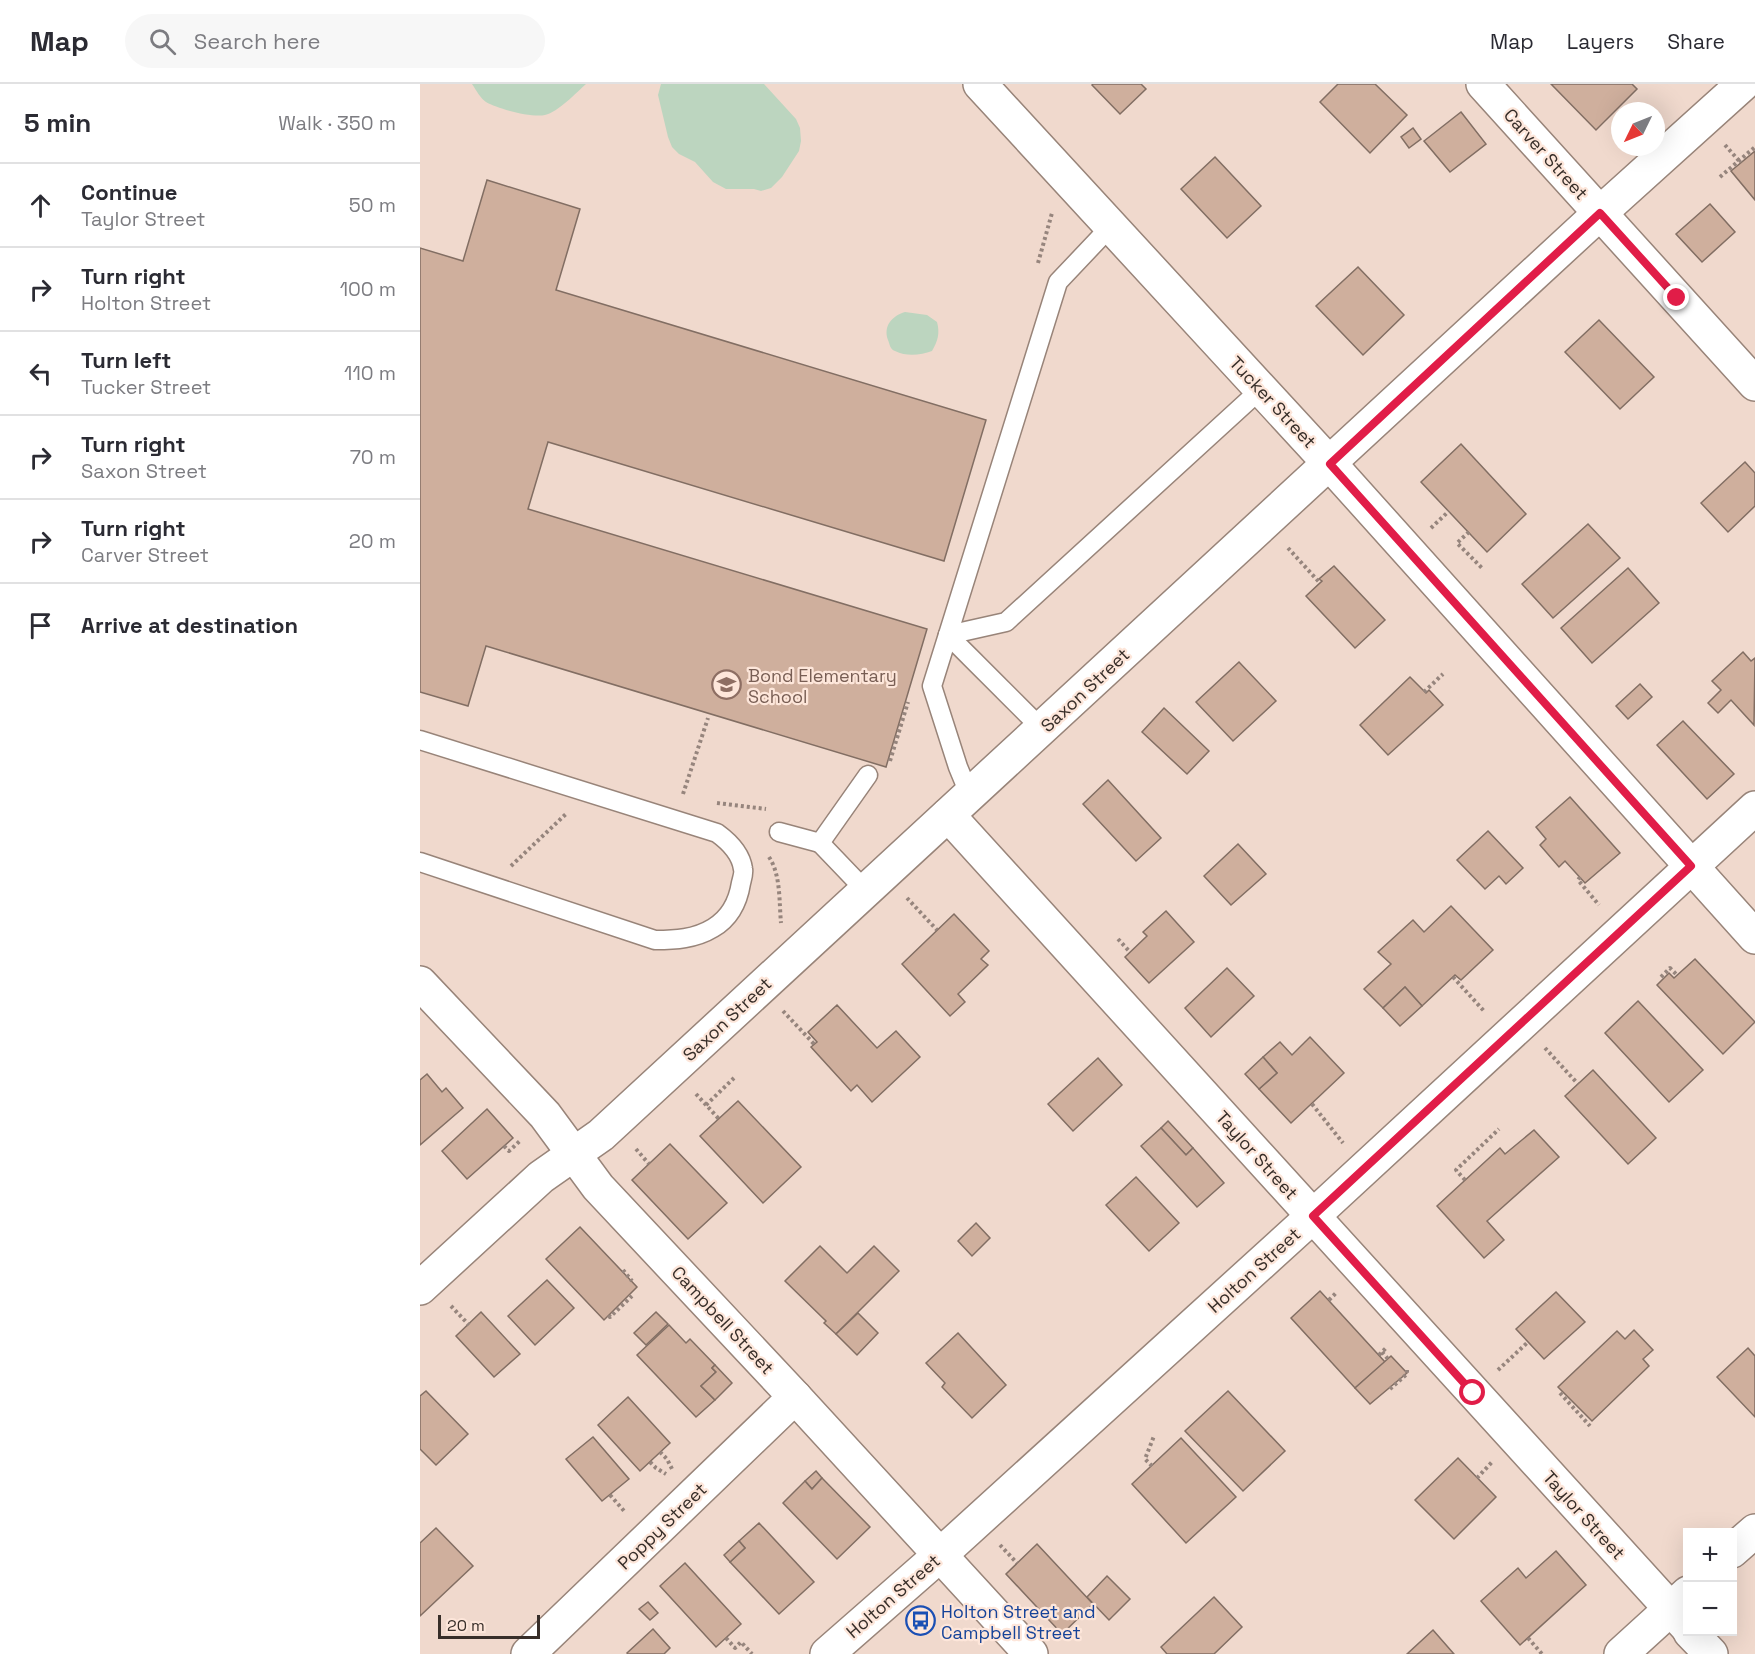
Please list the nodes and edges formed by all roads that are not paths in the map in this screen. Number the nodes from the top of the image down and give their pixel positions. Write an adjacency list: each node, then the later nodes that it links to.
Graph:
1 (980, 84): 5 (street, Tucker Street)
2 (1483, 84): 4 (street, Carver Street)
3 (1743, 84): 4 (street, Saxon Street)
4 (1600, 213): 6 (street, Carver Street); 8 (street, Saxon Street)
5 (1112, 225): 7 (street, Tucker Street); 9 (lane)
6 (1755, 384)
7 (1261, 389): 8 (street, Tucker Street); 9 (lane)
8 (1330, 464): 10 (street, Saxon Street); 18 (street, Tucker Street)
9 (948, 635): 10 (lane); 13 (lane)
10 (1042, 729): 13 (street, Saxon Street)
11 (420, 740): 17 (lane)
12 (868, 775): 16 (lane)
13 (959, 805): 19 (street, Saxon Street); 23 (street, Taylor Street)
14 (1755, 808): 18 (street, Holton Street)
15 (779, 832): 16 (lane)
16 (820, 843): 19 (lane)
17 (420, 862)
18 (1691, 866): 20 (street, Tucker Street); 23 (street, Holton Street)
19 (866, 891): 22 (street, Saxon Street)
20 (1755, 937)
21 (424, 997): 22 (street, Campbell Street)
22 (574, 1154): 24 (street, Saxon Street); 25 (street, Campbell Street)
23 (1313, 1216): 28 (street, Holton Street); 29 (street, Taylor Street)
24 (433, 1294)
25 (795, 1397): 28 (street, Campbell Street); 32 (street, Poppy Street)
26 (1755, 1531): 27 (street)
27 (1737, 1547)
28 (940, 1555): 33 (street, Holton Street); 34 (street, Campbell Street)
29 (1683, 1615)
30 (1683, 1617): 35 (street)
31 (1698, 1636): 36 (street, Taylor Street)
32 (528, 1654)
33 (827, 1654)
34 (1031, 1654)
35 (1622, 1654)
36 (1711, 1654)

